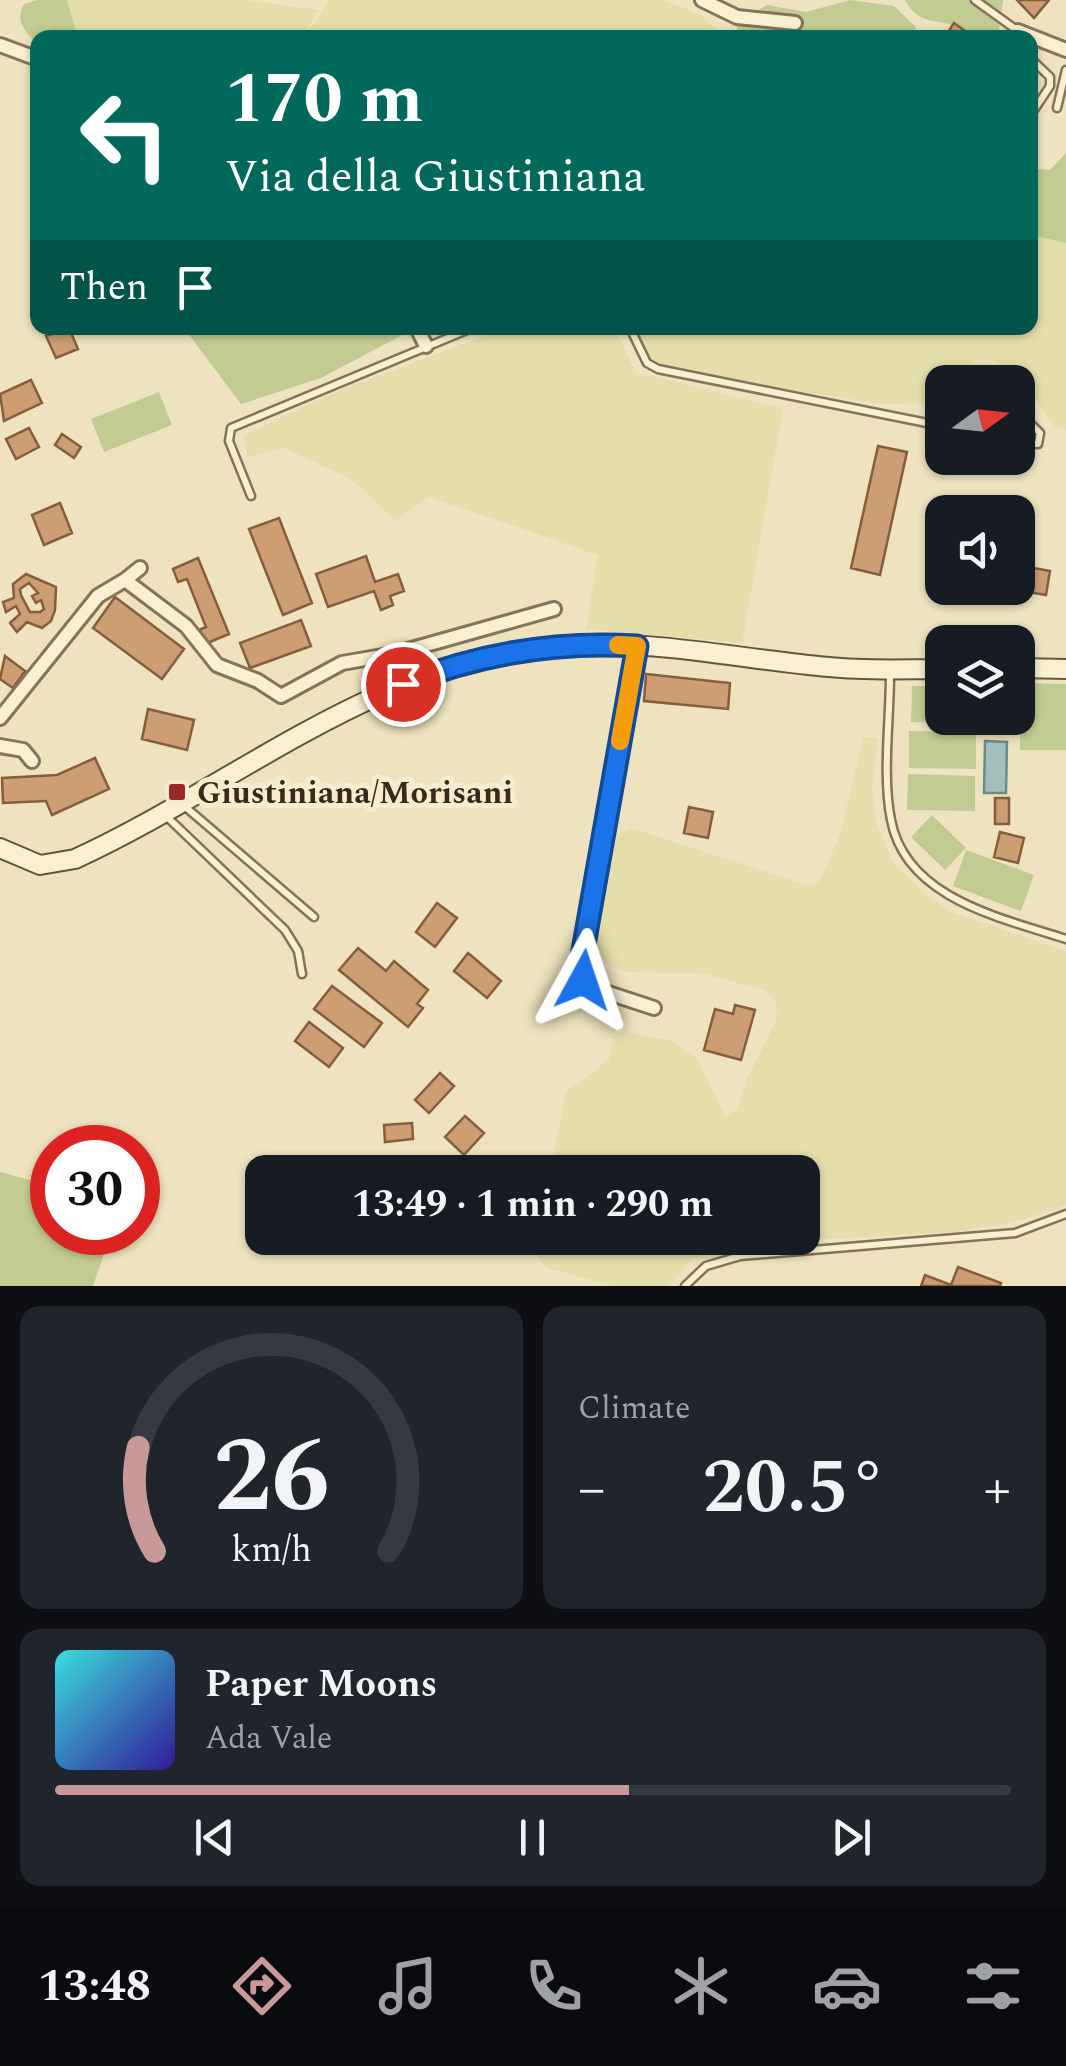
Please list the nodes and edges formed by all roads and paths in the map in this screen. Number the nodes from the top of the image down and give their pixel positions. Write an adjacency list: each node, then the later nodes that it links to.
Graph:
1 (702, 0): 3 (street)
2 (975, 0): 4 (lane)
3 (795, 23)
4 (1009, 30)
5 (1038, 42): 7 (street)
6 (0, 45): 8 (street)
7 (1066, 50)
8 (30, 56)
9 (1038, 66): 11 (lane)
10 (1066, 70): 12 (lane)
11 (1038, 104)
12 (1057, 108)
13 (420, 335): 16 (street)
14 (454, 335): 16 (lane)
15 (633, 335): 17 (lane)
16 (426, 346): 18 (lane)
17 (925, 423)
18 (251, 496)
19 (140, 568): 20 (street)
20 (125, 580): 21 (street); 27 (street)
21 (554, 609)
22 (637, 646): 25 (street); 30 (street); 36 (street)
23 (925, 668): 25 (street)
24 (1035, 668): 26 (street)
25 (890, 669): 34 (lane)
26 (1066, 669)
27 (0, 718)
28 (0, 746): 29 (street)
29 (32, 761)
30 (181, 803): 31 (street); 33 (lane)
31 (163, 813): 32 (street); 35 (lane)
32 (0, 848)
33 (314, 916)
34 (1066, 939)
35 (302, 974)
36 (654, 1008)
37 (1066, 1214): 38 (lane)
38 (685, 1286)

